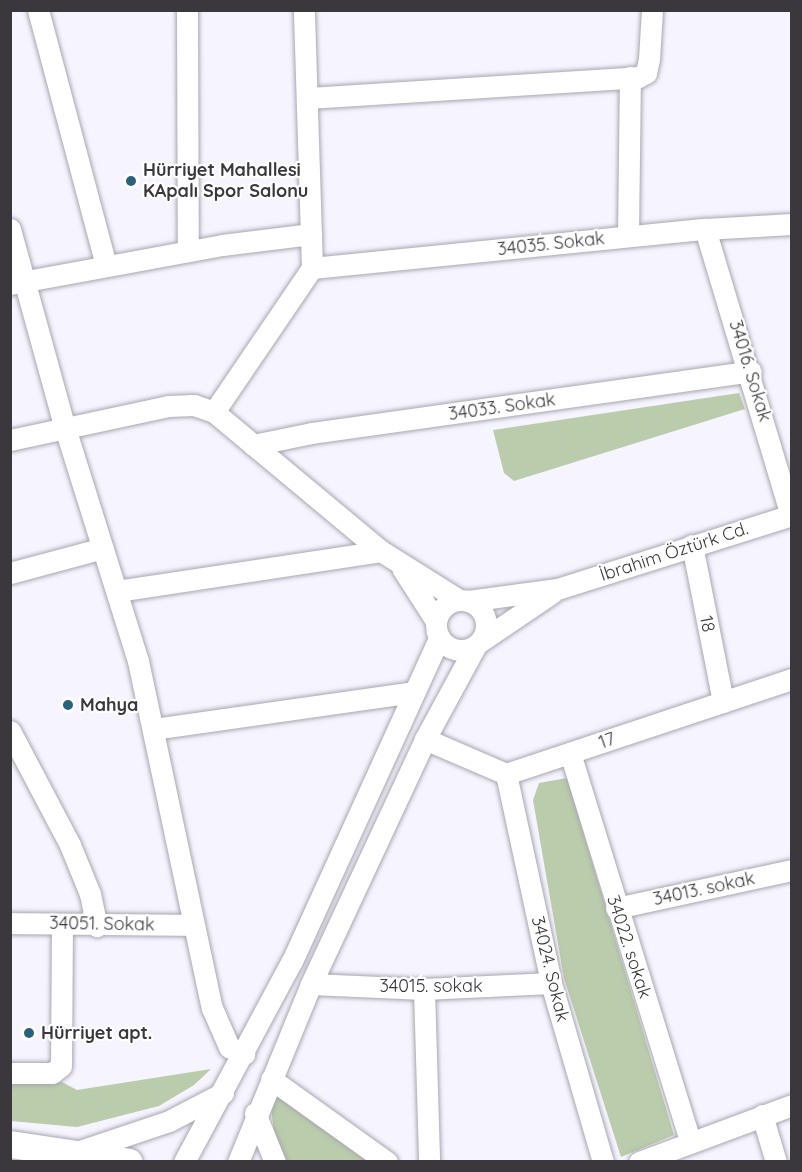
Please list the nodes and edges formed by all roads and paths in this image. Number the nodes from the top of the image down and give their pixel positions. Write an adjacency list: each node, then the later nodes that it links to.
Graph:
1 (187, 10): 12 (street)
2 (304, 10): 6 (street)
3 (652, 10): 5 (street)
4 (40, 11): 13 (street)
5 (630, 77): 6 (street); 11 (street)
6 (308, 98): 10 (street)
7 (792, 224): 9 (street, 34035. Sokak)
8 (10, 229): 15 (street)
9 (705, 229): 11 (street, 34035. Sokak); 16 (street, 34016. Sokak)
10 (311, 234): 12 (street); 14 (street)
11 (628, 236): 14 (street, 34035. Sokak)
12 (188, 251): 13 (street)
13 (106, 266): 15 (street)
14 (312, 268): 17 (street)
15 (18, 283): 18 (street)
16 (751, 371): 20 (street, 34033. Sokak); 21 (street, 34016. Sokak)
17 (214, 412): 18 (street); 20 (street)
18 (65, 428): 19 (street); 23 (street)
19 (10, 440)
20 (253, 445): 24 (street)
21 (791, 515): 22 (street, İbrahim Öztürk Cd.)
22 (692, 545): 27 (street, İbrahim Öztürk Cd.); 34 (street, 18)
23 (103, 548): 26 (street); 28 (street)
24 (381, 551): 25 (street); 28 (street)
25 (400, 565): 29 (street); 30 (street)
26 (10, 573)
27 (557, 589): 29 (street); 31 (street)
28 (117, 591): 35 (street)
29 (464, 600): 30 (street); 31 (street)
30 (437, 630): 31 (street); 33 (street)
31 (478, 644): 37 (street)
32 (792, 679): 34 (street, 17)
33 (413, 692): 35 (street); 49 (street)
34 (723, 702): 38 (street, 17)
35 (154, 729): 44 (street)
36 (10, 731): 45 (street)
37 (425, 739): 39 (street); 47 (street)
38 (570, 753): 39 (street, 17); 41 (street, 34022. sokak)
39 (506, 774): 46 (street, 34024. Sokak)
40 (792, 870): 41 (street, 34013. sokak)
41 (616, 908): 56 (street, 34022. sokak)
42 (10, 923): 43 (street, 34051. Sokak)
43 (62, 924): 45 (street, 34051. Sokak); 50 (street)
44 (193, 925): 45 (street, 34051. Sokak); 49 (street)
45 (97, 926)
46 (551, 983): 48 (street, 34015. sokak); 65 (street, 34024. Sokak)
47 (311, 984): 48 (street, 34015. sokak); 51 (street)
48 (424, 989): 64 (street)
49 (244, 1054): 52 (street)
50 (10, 1073)
51 (271, 1079): 54 (street); 63 (street)
52 (223, 1093): 58 (street); 60 (street)
53 (792, 1105): 55 (street)
54 (255, 1113): 61 (street); 62 (street)
55 (762, 1115): 56 (street); 67 (street)
56 (690, 1141): 66 (street)
57 (10, 1144): 58 (main road)
58 (74, 1153): 59 (main road)
59 (129, 1161)
60 (184, 1161)
61 (238, 1161)
62 (275, 1161)
63 (387, 1161)
64 (429, 1161)
65 (603, 1161)
66 (639, 1161)
67 (776, 1161)

